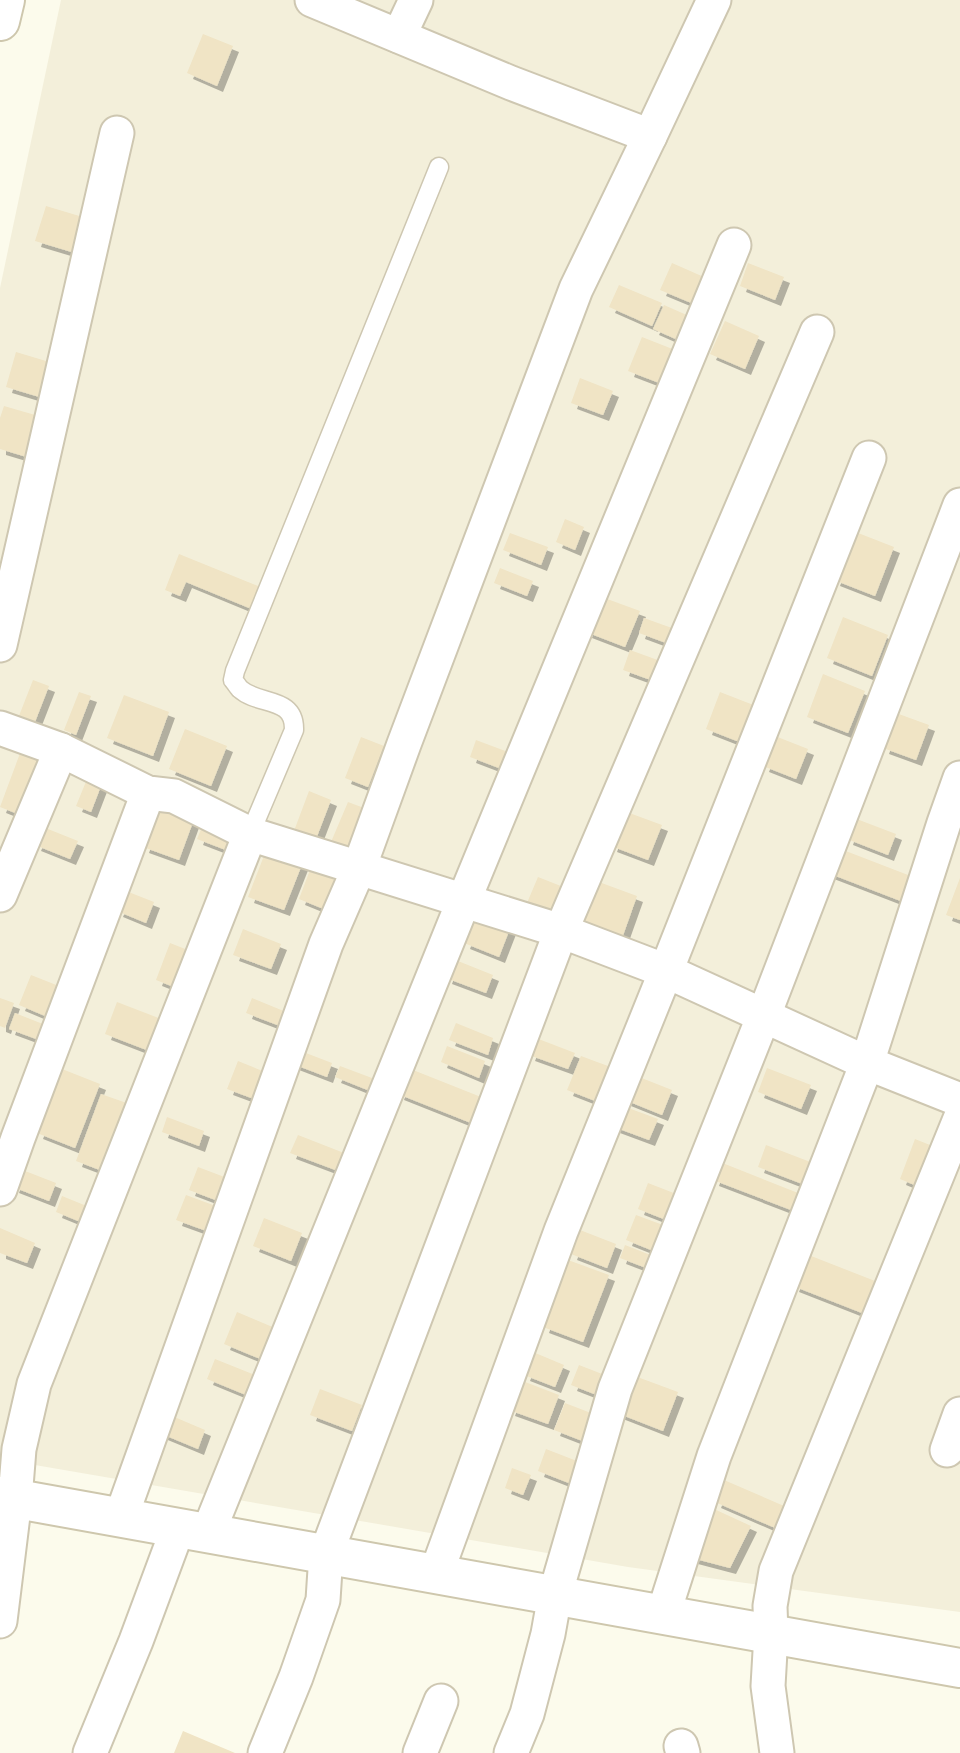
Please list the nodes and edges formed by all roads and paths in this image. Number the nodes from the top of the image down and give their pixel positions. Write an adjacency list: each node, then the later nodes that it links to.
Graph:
1 (5, 0): 5 (street)
2 (312, 0): 6 (street)
3 (416, 0): 6 (street)
4 (714, 0): 8 (street)
5 (0, 21)
6 (399, 36): 8 (street)
7 (117, 133): 14 (street)
8 (650, 136): 20 (street)
9 (439, 167): 19 (lane)
10 (734, 245): 22 (street)
11 (817, 332): 23 (street)
12 (869, 458): 24 (street)
13 (960, 505): 25 (street)
14 (0, 645)
15 (0, 728): 16 (street)
16 (61, 750): 18 (street); 21 (street)
17 (960, 778): 26 (street)
18 (148, 793): 19 (street); 29 (street)
19 (250, 834): 20 (street); 32 (street)
20 (359, 868): 22 (street); 33 (street)
21 (0, 895)
22 (464, 900): 23 (street); 34 (street)
23 (561, 931): 24 (street); 35 (street)
24 (666, 971): 25 (street); 36 (street)
25 (764, 1015): 26 (street); 37 (street)
26 (867, 1063): 27 (street); 38 (street)
27 (960, 1100)
28 (960, 1119): 40 (street)
29 (0, 1189)
30 (960, 1414): 31 (street)
31 (947, 1450)
32 (7, 1497): 33 (street); 39 (street)
33 (121, 1517): 34 (street)
34 (193, 1530): 35 (street); 44 (street)
35 (326, 1554): 36 (street); 45 (street)
36 (436, 1574): 37 (street)
37 (555, 1595): 38 (street); 47 (street)
38 (663, 1615): 40 (street)
39 (1, 1617)
40 (771, 1634): 41 (street); 43 (street)
41 (960, 1668)
42 (441, 1701): 46 (street)
43 (776, 1749)
44 (90, 1753)
45 (265, 1753)
46 (420, 1753)
47 (511, 1753)

